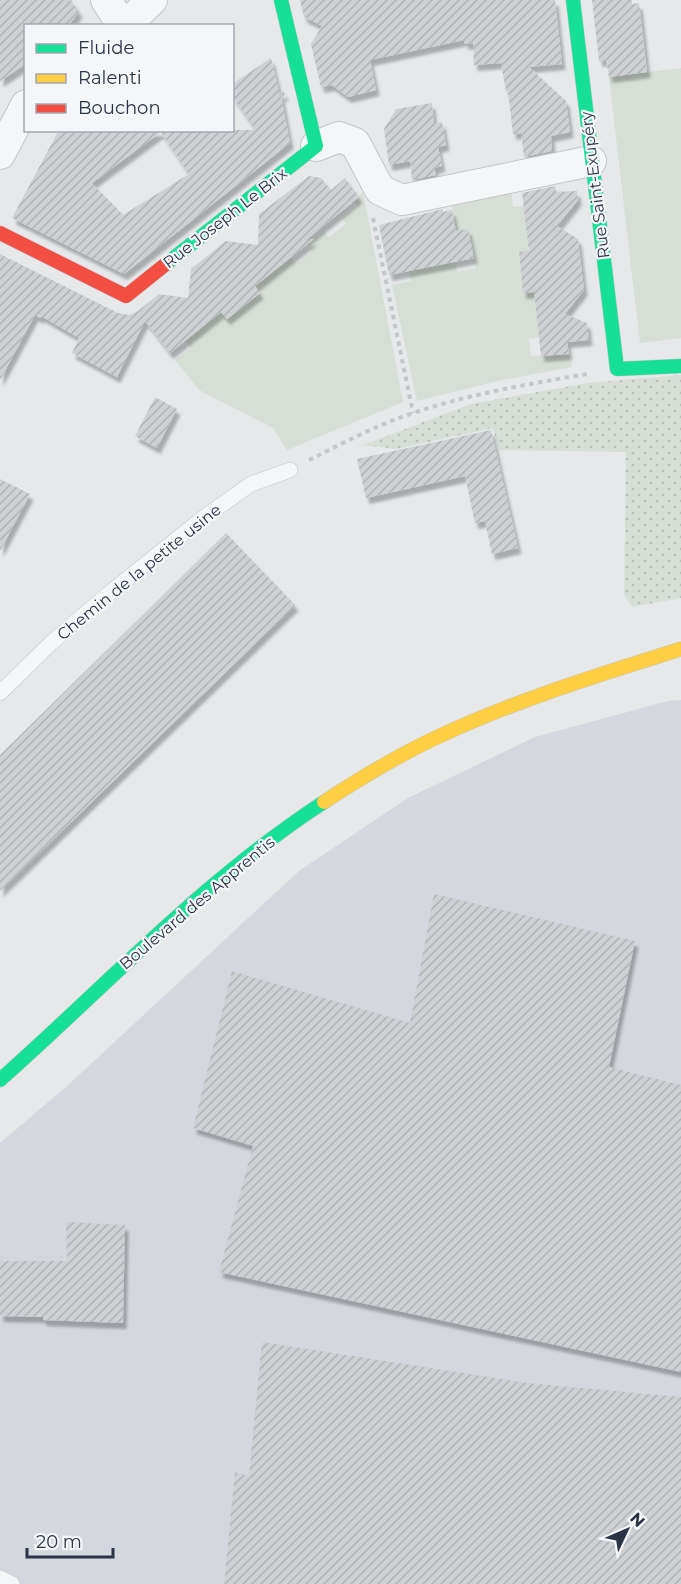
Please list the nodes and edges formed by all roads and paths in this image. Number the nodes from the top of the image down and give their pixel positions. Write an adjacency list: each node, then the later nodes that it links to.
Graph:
1 (106, 0): 4 (street)
2 (281, 0): 8 (street)
3 (573, 0): 10 (street, Rue Saint-Exupéry)
4 (142, 12)
5 (24, 105): 7 (street)
6 (24, 108): 9 (street)
7 (0, 120)
8 (316, 146): 11 (street); 12 (street, Rue Joseph Le Brix)
9 (0, 154)
10 (591, 161): 11 (street); 14 (street, Rue Saint-Exupéry)
11 (380, 190): 15 (path)
12 (0, 233)
13 (681, 366): 14 (street)
14 (616, 369): 15 (path)
15 (412, 413): 16 (path)
16 (290, 470): 18 (lane, Chemin de la petite usine)
17 (681, 649): 19 (street, Boulevard des Apprentis)
18 (0, 693)
19 (0, 1080)
20 (0, 1578): 21 (lane)
21 (12, 1584)

